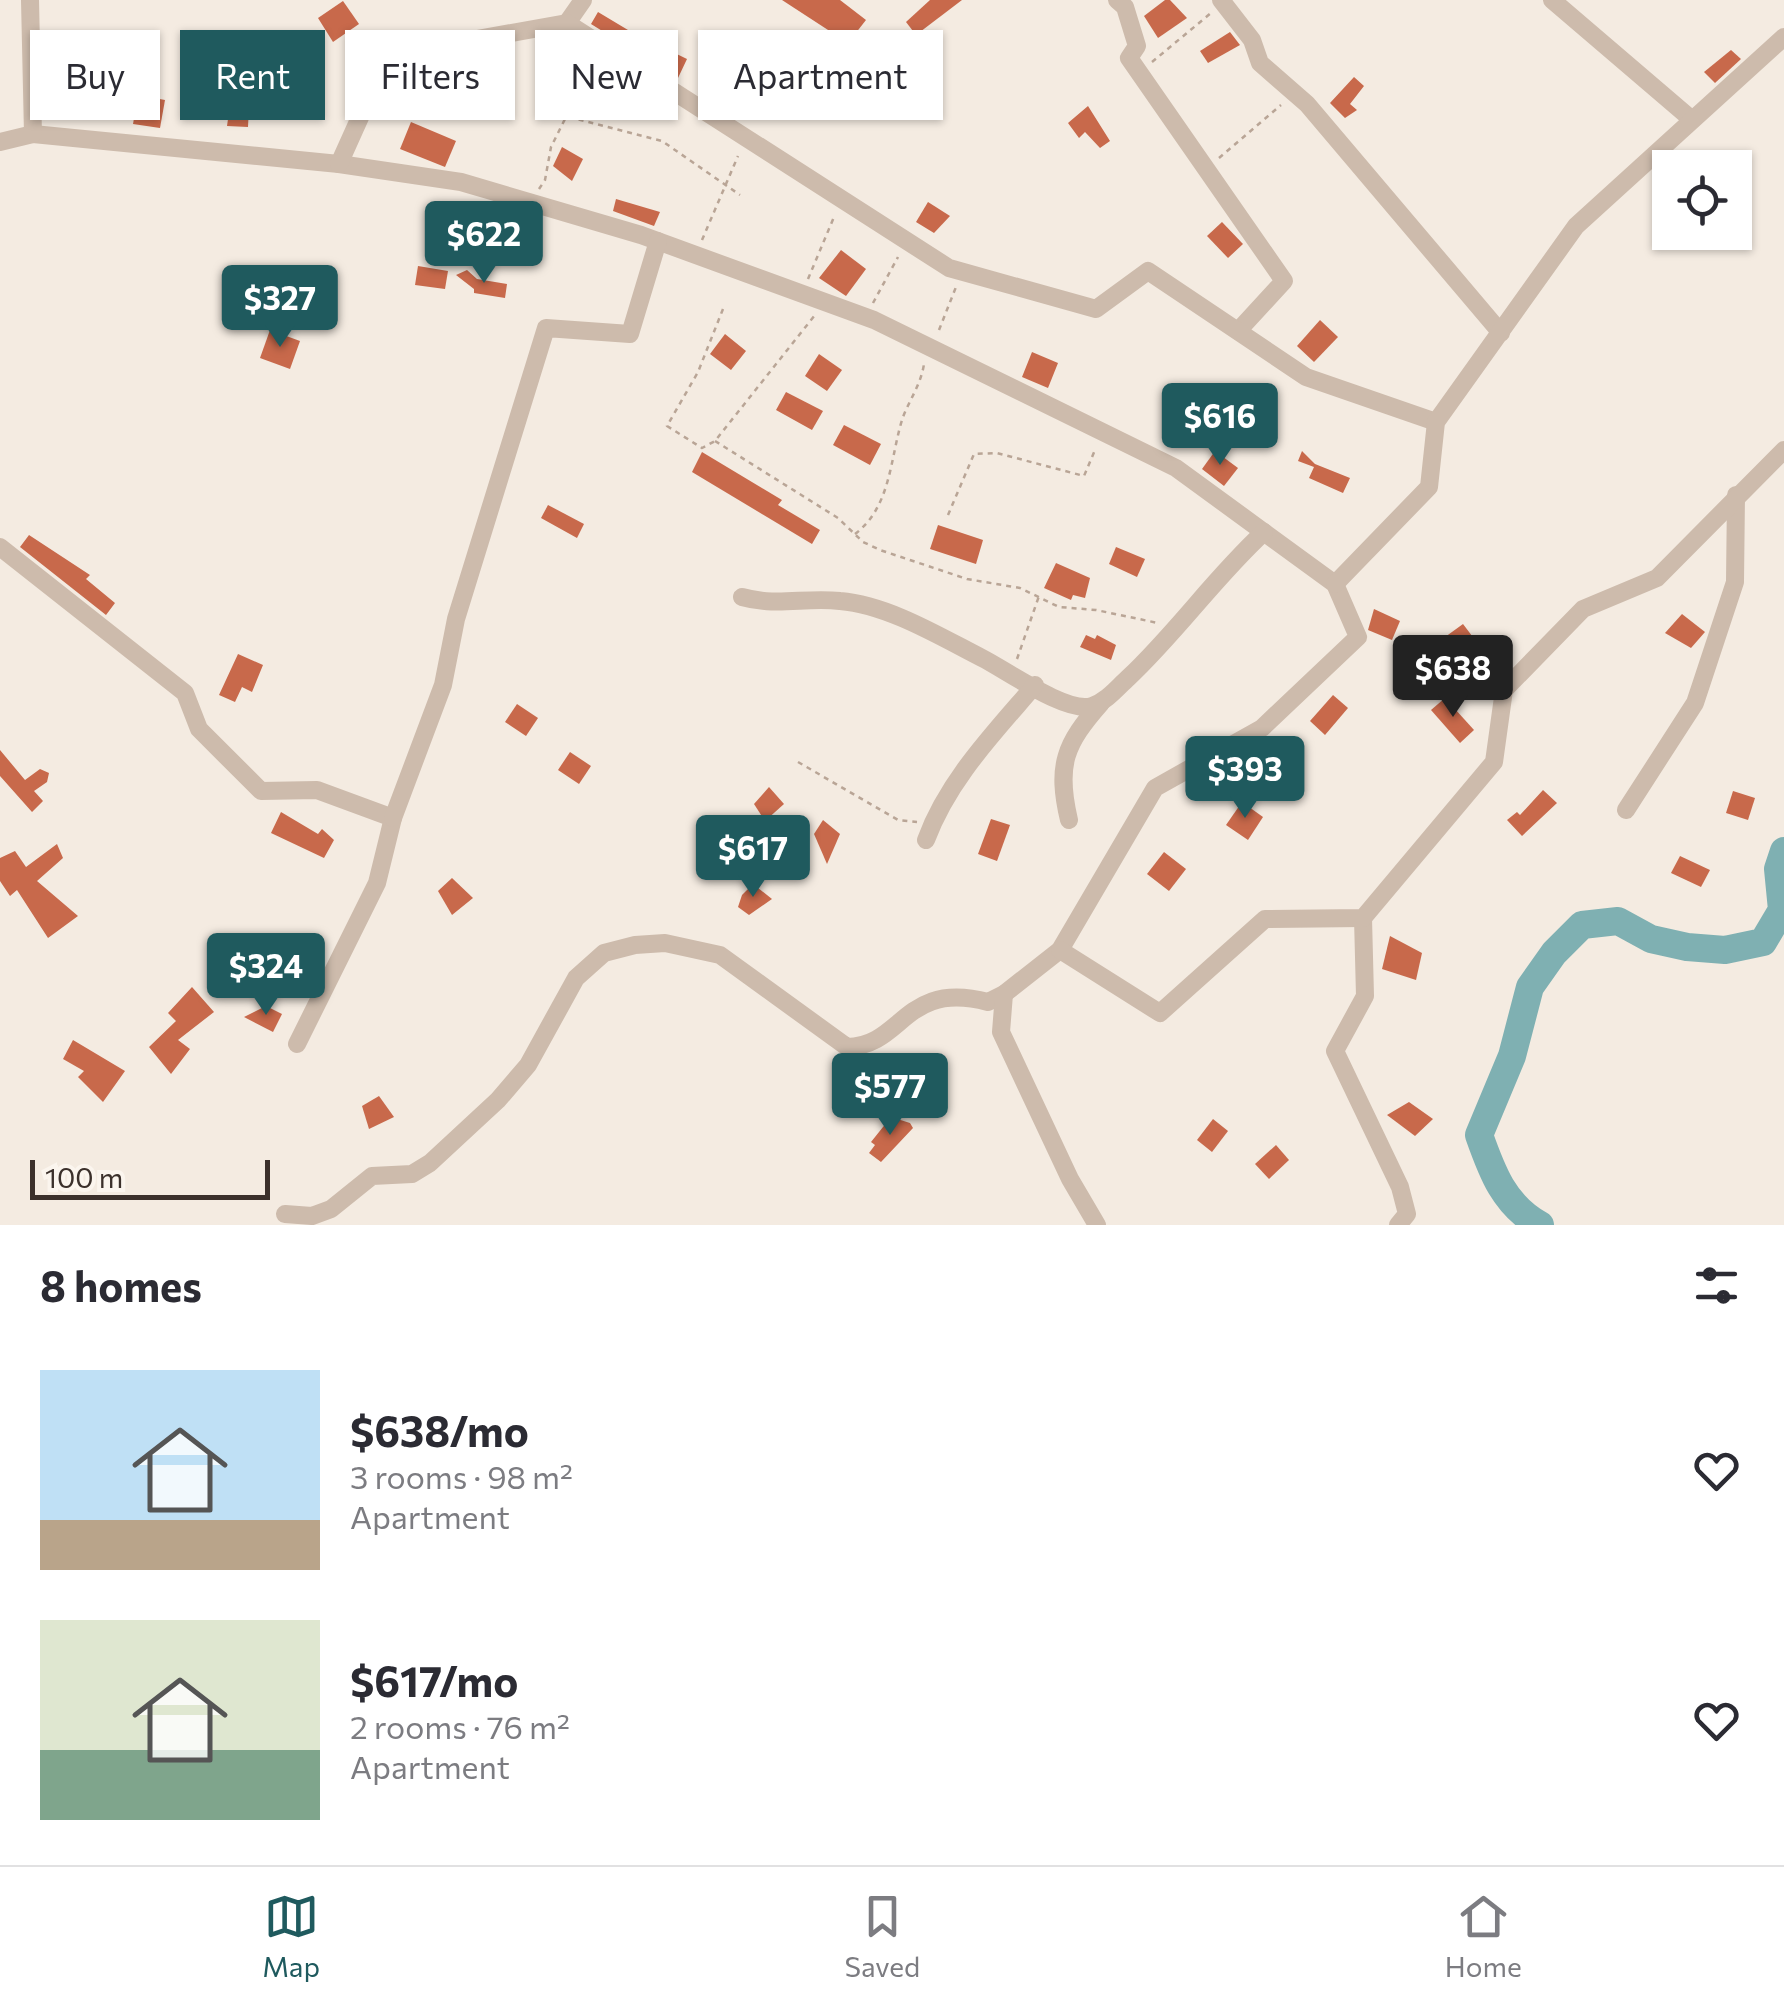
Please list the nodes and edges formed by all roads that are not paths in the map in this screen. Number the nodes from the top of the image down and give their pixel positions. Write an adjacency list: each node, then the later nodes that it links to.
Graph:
1 (30, 0): 9 (street)
2 (583, 0): 6 (street)
3 (1117, 0): 13 (street)
4 (1552, 0): 8 (street)
5 (1222, 1): 14 (street)
6 (567, 23): 11 (street); 13 (street)
7 (1784, 37): 8 (street)
8 (1690, 118): 14 (street)
9 (32, 134): 10 (street); 11 (street)
10 (0, 142)
11 (339, 164): 12 (street)
12 (658, 241): 18 (street); 25 (street)
13 (1238, 331): 15 (street)
14 (1501, 333): 15 (street)
15 (1436, 422): 20 (street)
16 (1784, 450): 17 (street)
17 (1736, 495): 24 (street); 28 (street)
18 (1264, 532): 20 (street); 23 (street)
19 (0, 547): 25 (street)
20 (1335, 584): 29 (street)
21 (742, 597): 22 (street)
22 (1034, 685): 23 (street); 27 (street)
23 (1104, 700): 26 (street)
24 (1626, 810)
25 (392, 818): 31 (street)
26 (1069, 820)
27 (926, 840)
28 (1363, 918): 29 (street); 34 (street)
29 (1060, 950): 30 (street)
30 (1004, 994): 32 (street); 33 (street)
31 (297, 1044)
32 (286, 1214)
33 (1097, 1225)
34 (1398, 1225)

